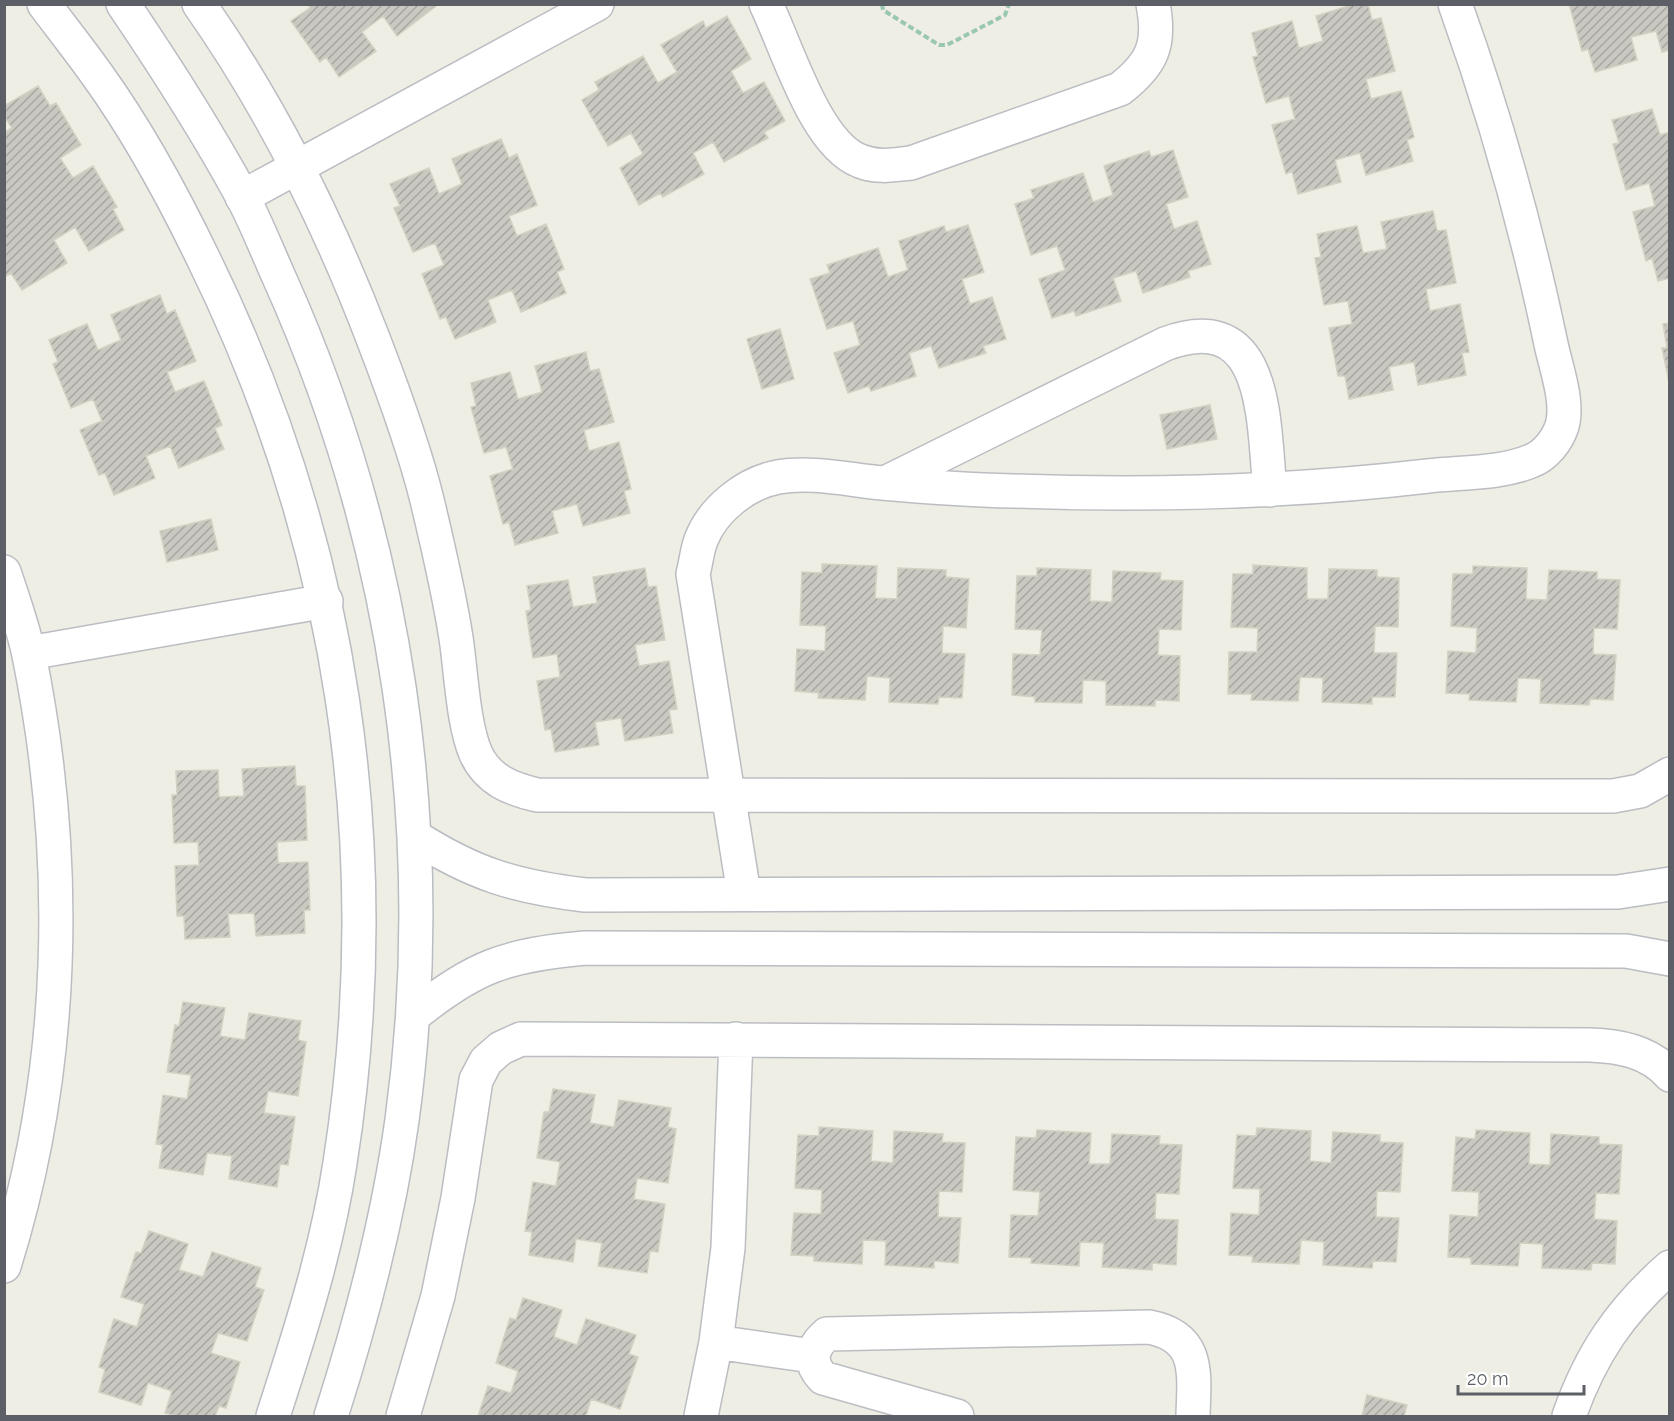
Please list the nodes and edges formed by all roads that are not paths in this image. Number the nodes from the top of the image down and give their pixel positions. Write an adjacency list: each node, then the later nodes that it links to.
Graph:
1 (44, 4): 13 (street)
2 (123, 4): 9 (street)
3 (199, 4): 8 (street)
4 (597, 4): 8 (street)
5 (766, 4): 6 (street)
6 (1153, 4)
7 (1455, 4): 11 (street)
8 (298, 167): 9 (street); 16 (street)
9 (242, 197): 17 (street)
10 (884, 483): 11 (street); 11 (street); 16 (street)
11 (1270, 490)
12 (4, 572): 14 (street)
13 (326, 601): 14 (street); 30 (street)
14 (29, 653): 26 (street)
15 (1670, 774): 16 (street)
16 (730, 795): 19 (street)
17 (414, 836): 20 (street); 23 (street)
18 (1670, 884): 19 (street)
19 (744, 894): 20 (street)
20 (585, 895): 21 (street)
21 (585, 948): 22 (street); 23 (street)
22 (1670, 958)
23 (412, 1016): 31 (street)
24 (736, 1039): 25 (street); 28 (street); 32 (street)
25 (1670, 1075)
26 (4, 1266)
27 (1670, 1267): 36 (street)
28 (716, 1342): 29 (street); 33 (street)
29 (812, 1356): 34 (street); 35 (street)
30 (273, 1416)
31 (331, 1416)
32 (403, 1416)
33 (701, 1416)
34 (957, 1416)
35 (1193, 1416)
36 (1569, 1416)

